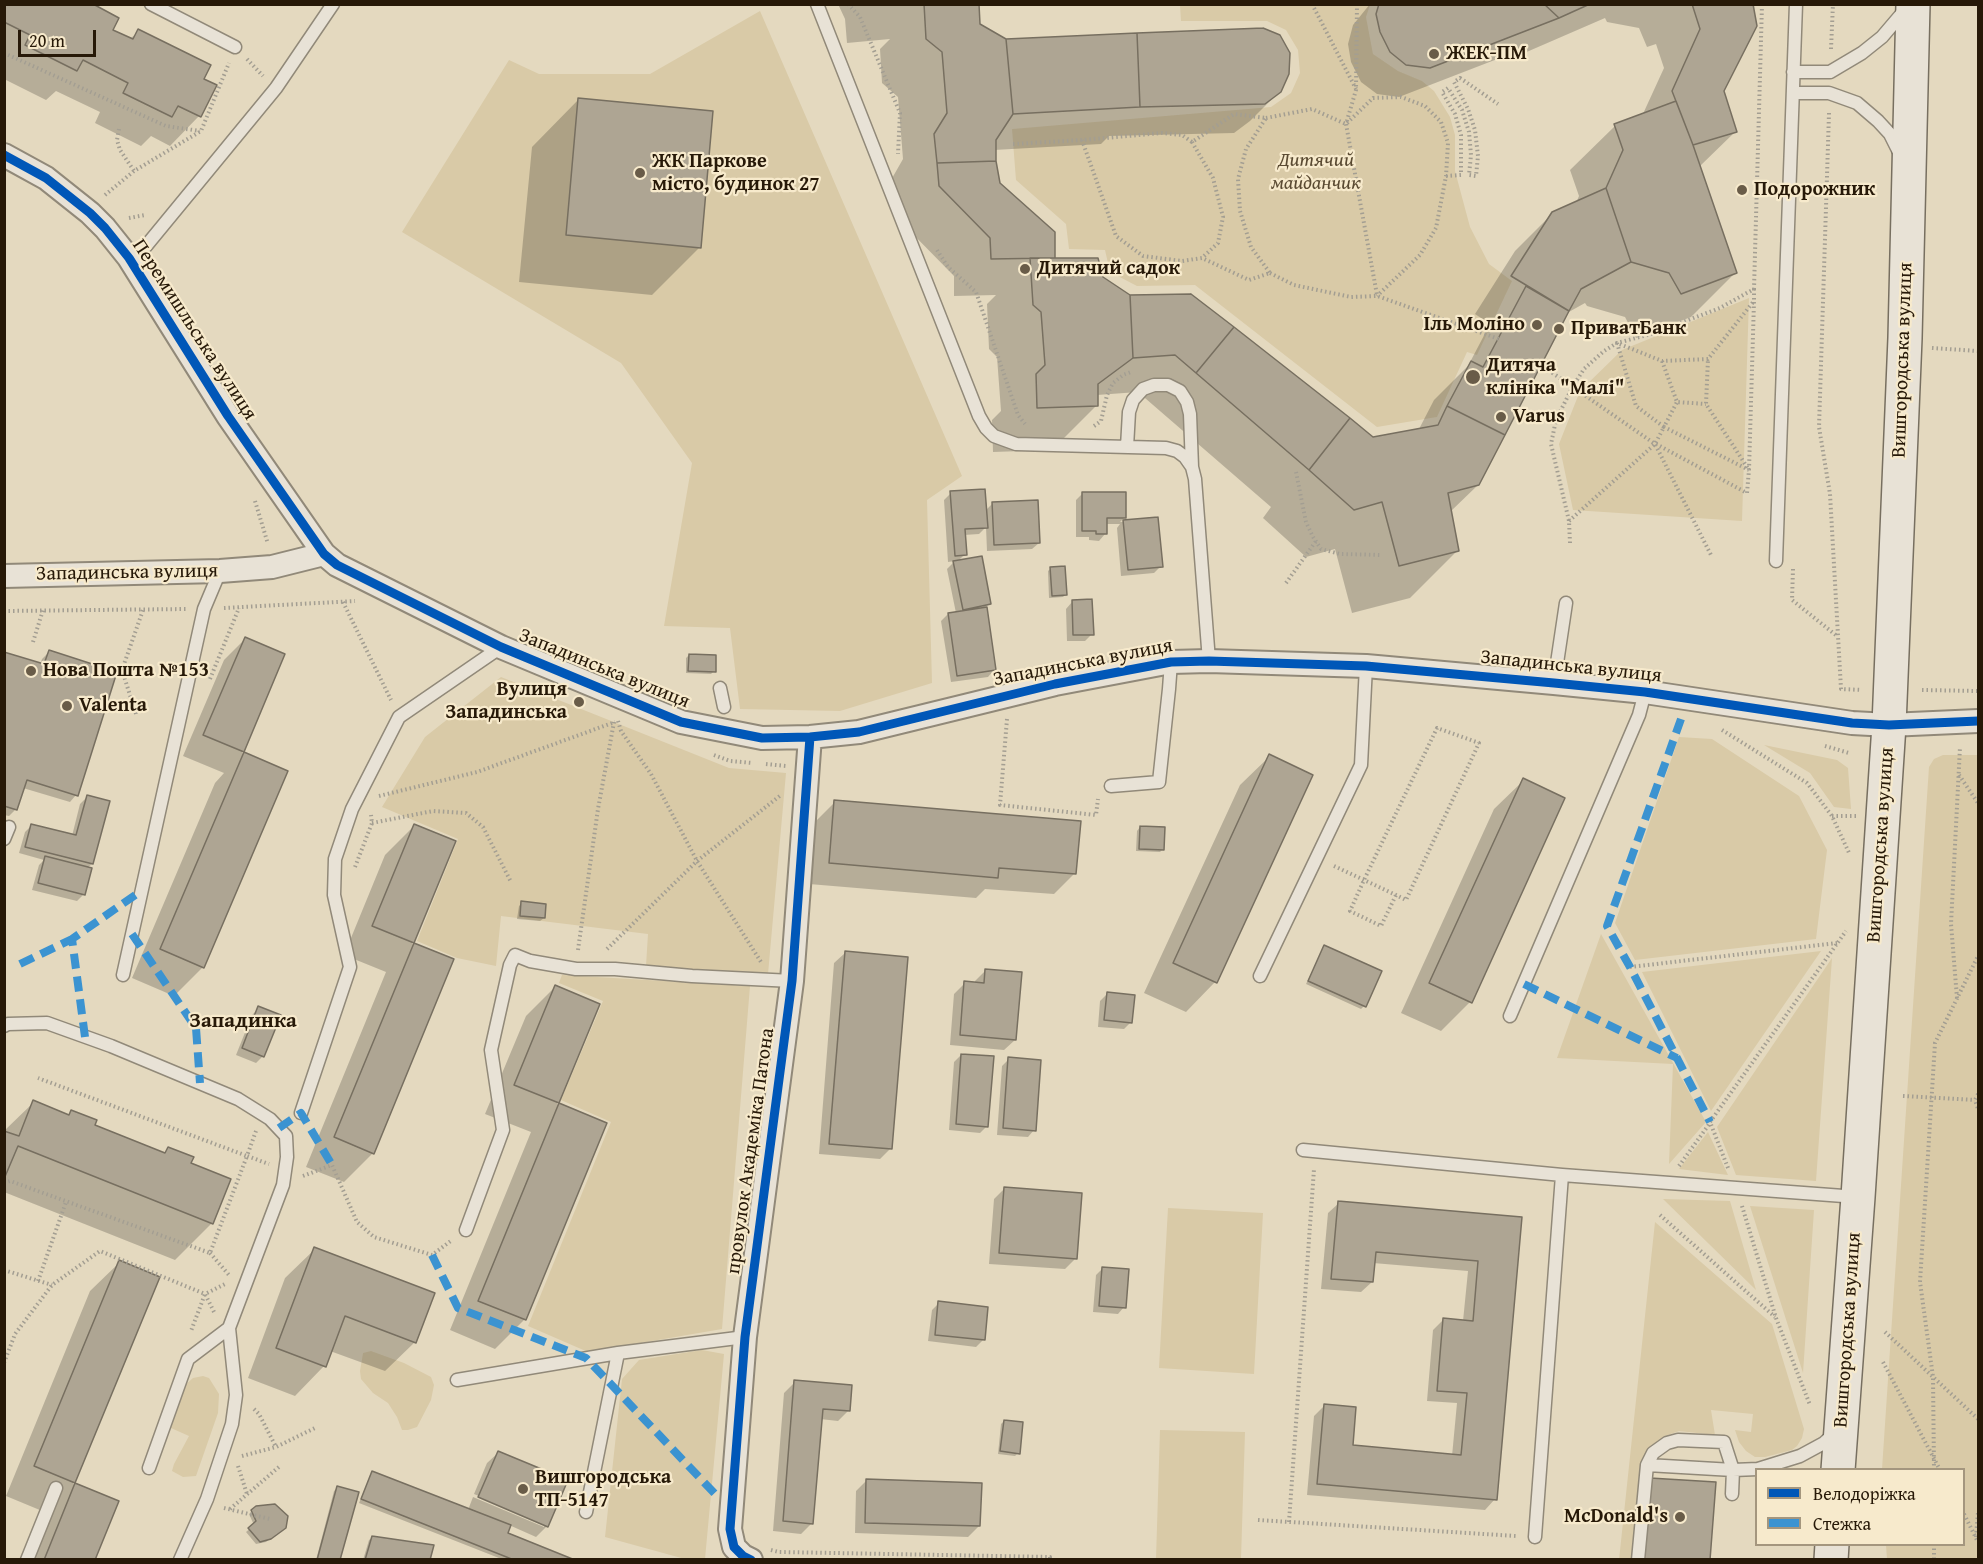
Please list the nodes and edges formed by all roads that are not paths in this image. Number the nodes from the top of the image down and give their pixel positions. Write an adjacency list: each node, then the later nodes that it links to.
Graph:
1 (151, 4): 6 (lane)
2 (333, 4): 11 (lane)
3 (817, 4): 12 (lane)
4 (1796, 4): 7 (lane)
5 (1911, 4): 7 (lane); 10 (main road, Вишгородська вулиця)
6 (235, 47)
7 (1793, 72): 8 (lane)
8 (1793, 93): 10 (lane); 15 (lane)
9 (4, 155): 11 (street, Перемишльська вулиця)
10 (1909, 173): 28 (main road, Вишгородська вулиця)
11 (129, 258): 14 (street, Перемишльська вулиця)
12 (1127, 447): 13 (lane); 13 (lane)
13 (1192, 467): 20 (lane)
14 (324, 555): 16 (street, Западинська вулиця); 19 (street, Западинська вулиця)
15 (1776, 561)
16 (220, 571): 17 (street, Западинська вулиця); 33 (lane)
17 (4, 576)
18 (1566, 603): 23 (lane)
19 (501, 647): 29 (street, Западинська вулиця); 38 (lane)
20 (1209, 661): 21 (street, Западинська вулиця); 22 (street, Западинська вулиця)
21 (1171, 662): 29 (street, Западинська вулиця); 30 (lane)
22 (1366, 666): 23 (street, Западинська вулиця); 34 (lane)
23 (1554, 682): 25 (street, Западинська вулиця)
24 (720, 688): 26 (lane)
25 (1645, 692): 28 (street, Западинська вулиця); 36 (lane)
26 (724, 706)
27 (1978, 721): 28 (street, Западинська вулиця)
28 (1889, 725): 41 (main road, Вишгородська вулиця)
29 (810, 737): 35 (street, провулок Академіка Патона)
30 (1111, 786)
31 (9, 827): 32 (lane)
32 (4, 839)
33 (123, 975)
34 (1260, 976)
35 (783, 981): 42 (lane); 44 (street, провулок Академіка Патона)
36 (1510, 1016)
37 (4, 1026): 43 (lane)
38 (301, 1113)
39 (1309, 1151): 40 (lane)
40 (1562, 1175): 41 (lane); 57 (lane)
41 (1858, 1197): 47 (main road, Вишгородська вулиця)
42 (466, 1230)
43 (229, 1328): 49 (lane); 60 (lane)
44 (745, 1337): 45 (lane); 58 (street, провулок Академіка Патона)
45 (618, 1353): 46 (lane); 56 (lane)
46 (457, 1380)
47 (1841, 1427): 50 (lane); 51 (main road, Вишгородська вулиця)
48 (1647, 1465): 53 (lane); 53 (lane); 61 (lane)
49 (149, 1468)
50 (1761, 1468)
51 (1838, 1468)
52 (1755, 1469): 53 (lane)
53 (1733, 1470): 55 (lane)
54 (56, 1488): 59 (lane)
55 (1732, 1494)
56 (586, 1512)
57 (1535, 1537)
58 (760, 1554)
59 (27, 1560)
60 (180, 1560)
61 (1638, 1560)

